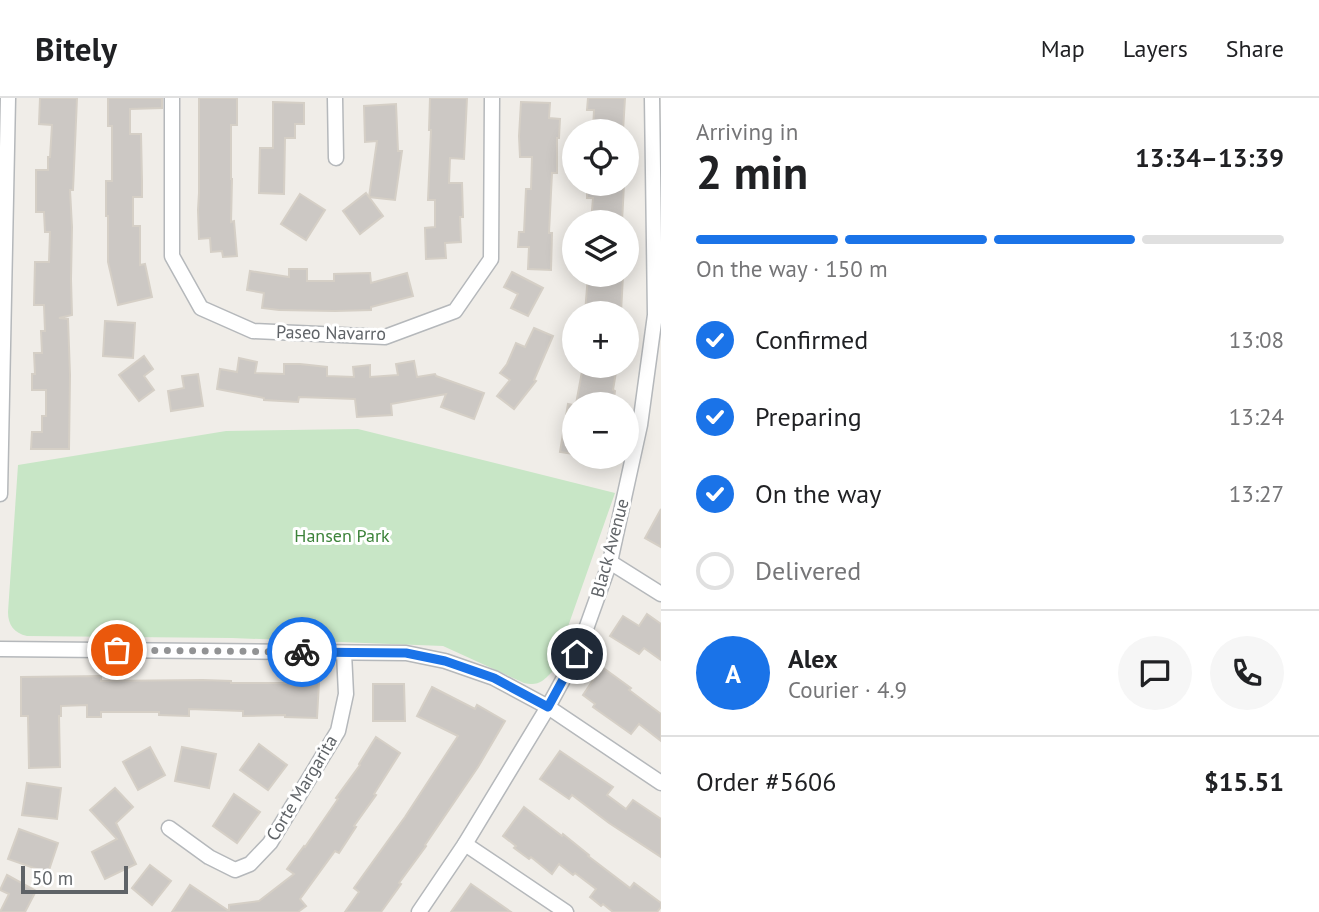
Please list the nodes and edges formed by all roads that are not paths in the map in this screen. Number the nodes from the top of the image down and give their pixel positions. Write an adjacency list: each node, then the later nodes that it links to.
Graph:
1 (8, 98): 7 (street)
2 (172, 98): 4 (street, Paseo Navarro)
3 (335, 98): 6 (street)
4 (492, 98)
5 (652, 98): 8 (street, Black Avenue)
6 (336, 158)
7 (2, 271): 9 (street)
8 (658, 315): 11 (street, Black Avenue)
9 (1, 438): 10 (street)
10 (0, 494)
11 (610, 562): 12 (street); 15 (street, Black Avenue)
12 (661, 594)
13 (0, 649): 14 (street)
14 (344, 653): 15 (street); 17 (street, Corte Margarita)
15 (548, 707): 16 (street); 18 (street, Black Avenue)
16 (661, 783)
17 (169, 828)
18 (466, 844): 19 (street, Black Avenue); 20 (street)
19 (419, 912)
20 (565, 912)

